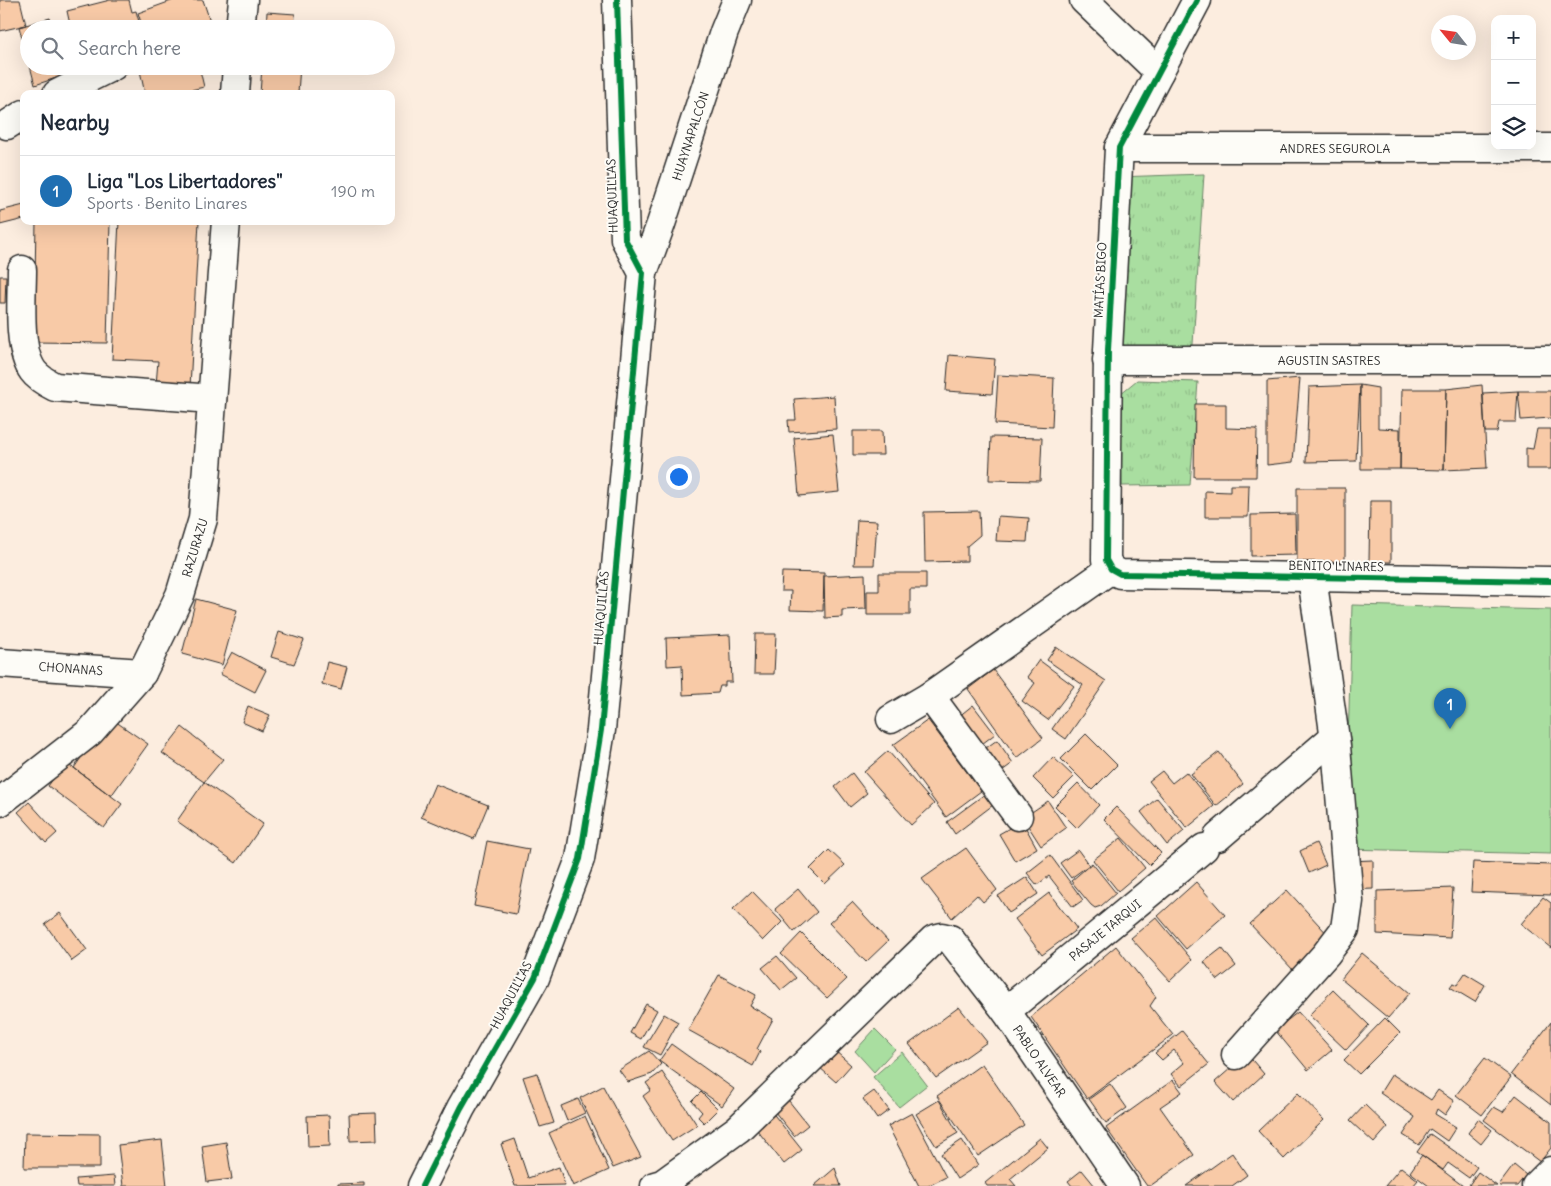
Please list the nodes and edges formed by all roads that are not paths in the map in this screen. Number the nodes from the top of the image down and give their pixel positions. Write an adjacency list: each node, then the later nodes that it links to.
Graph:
1 (617, 0): 14 (street, HUAQUILLAS)
2 (737, 0): 14 (street, HUAYNAPALCÓN)
3 (1084, 0): 5 (street)
4 (1197, 0): 5 (street, MATÍAS BIGO)
5 (1159, 72): 10 (street, MATÍAS BIGO)
6 (95, 75): 8 (street)
7 (237, 75): 9 (street)
8 (65, 90)
9 (235, 90)
10 (1119, 148): 11 (street, ANDRES SEGUROLA); 15 (street, MATÍAS BIGO)
11 (1551, 148)
12 (226, 225): 17 (street, RAZURAZU)
13 (22, 270): 17 (street)
14 (643, 273): 31 (street, HUAQUILLAS)
15 (1108, 360): 16 (street, AGUSTIN SASTRES); 18 (street, MATÍAS BIGO)
16 (1551, 360)
17 (212, 399): 22 (street, RAZURAZU)
18 (1116, 572): 19 (street, BENITO LINARES); 23 (street)
19 (1312, 577): 20 (street, BENITO LINARES); 25 (street)
20 (1551, 581)
21 (0, 663): 22 (street, CHONANAS)
22 (142, 673): 26 (street, RAZURAZU)
23 (930, 696): 24 (street); 27 (street)
24 (891, 719)
25 (1334, 737): 28 (street, PASAJE TARQUI); 29 (street)
26 (0, 802)
27 (1018, 816)
28 (1006, 1011): 32 (street, PABLO ALVEAR); 33 (street, PABLO ALVEAR)
29 (1236, 1055)
30 (1551, 1171): 34 (street)
31 (422, 1186)
32 (655, 1186)
33 (1126, 1186)
34 (1536, 1186)

